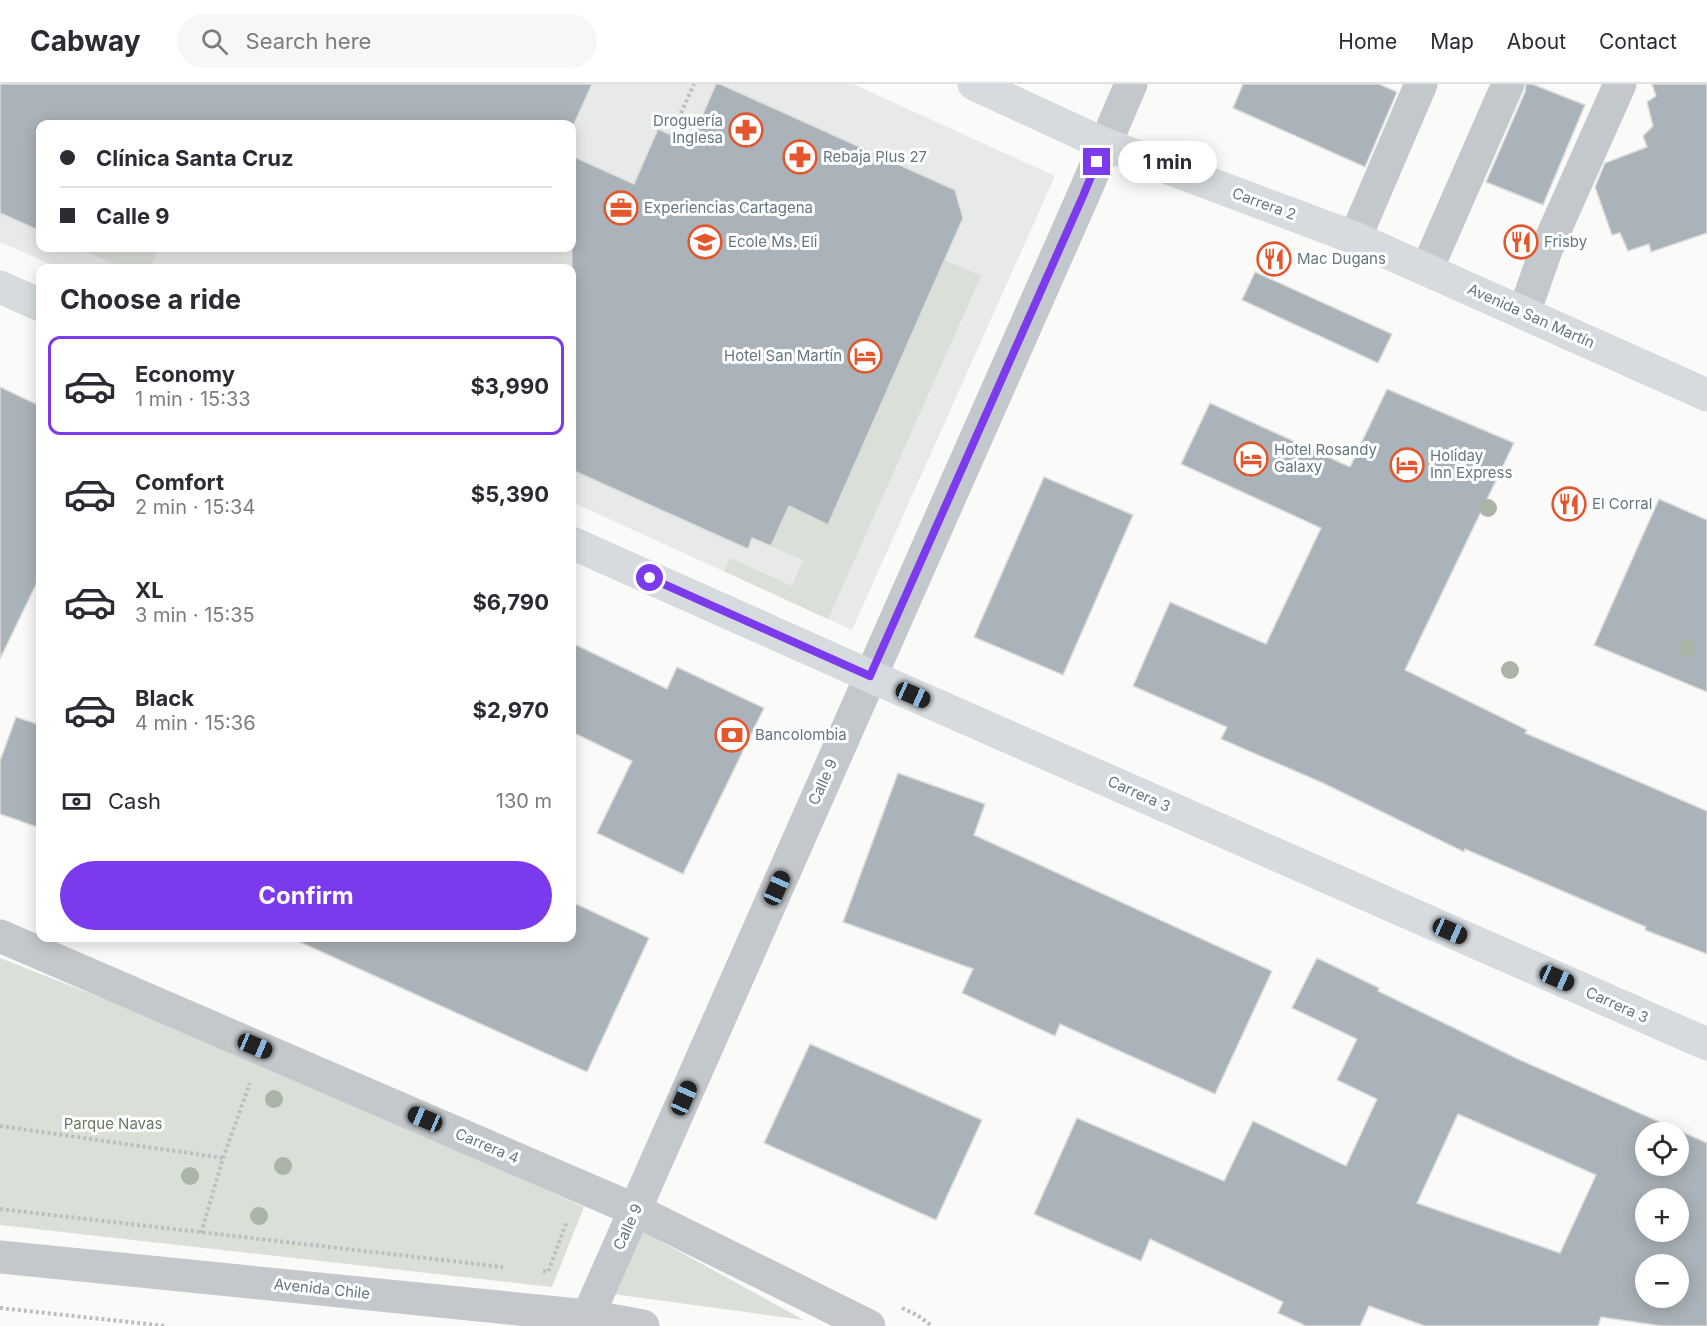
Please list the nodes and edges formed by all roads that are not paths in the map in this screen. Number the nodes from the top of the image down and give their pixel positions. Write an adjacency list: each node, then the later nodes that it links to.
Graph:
1 (974, 84): 6 (main road, Carrera 2)
2 (1131, 84): 6 (street, Calle 9)
3 (1420, 84): 7 (street)
4 (1508, 84): 8 (street)
5 (1620, 84): 11 (street)
6 (1104, 144): 7 (main road, Carrera 2); 14 (street, Calle 9)
7 (1355, 237): 8 (main road, Avenida San Martín)
8 (1427, 269): 11 (main road, Avenida San Martín)
9 (0, 287): 10 (main road)
10 (36, 303)
11 (1524, 313): 12 (main road, Avenida San Martín)
12 (1707, 395)
13 (576, 545): 14 (main road, Carrera 3)
14 (870, 676): 16 (main road, Carrera 3); 17 (street, Calle 9)
15 (0, 936): 17 (street, Carrera 4)
16 (1707, 1044)
17 (635, 1210): 19 (street, Calle 9); 21 (street, Carrera 4)
18 (0, 1257): 19 (street, Avenida Chile)
19 (588, 1316): 20 (street, Avenida Chile)
20 (643, 1326)
21 (869, 1326)

